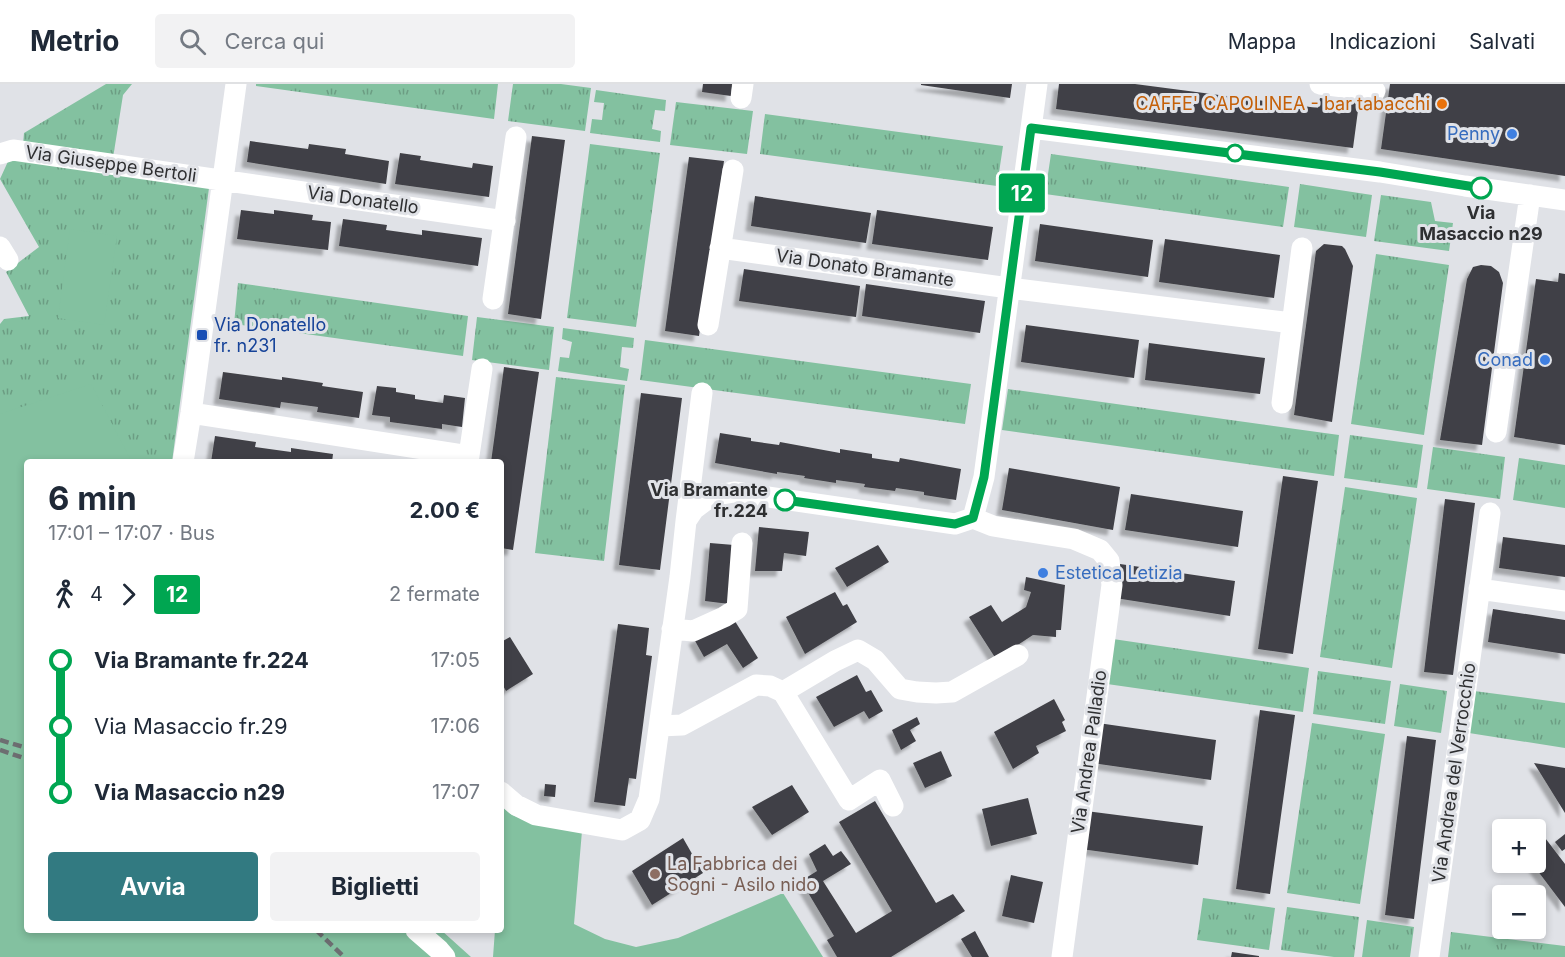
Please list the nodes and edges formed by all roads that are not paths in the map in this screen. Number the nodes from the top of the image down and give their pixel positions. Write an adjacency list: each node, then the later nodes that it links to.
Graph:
1 (236, 84): 9 (street)
2 (1036, 84): 5 (street)
3 (1320, 84): 4 (street)
4 (1375, 91)
5 (1031, 128): 10 (street); 15 (street)
6 (516, 137): 12 (street)
7 (0, 154): 9 (street, Via Giuseppe Bertoli)
8 (733, 170): 13 (street)
9 (222, 180): 12 (street, Via Donatello); 22 (street)
10 (1530, 195): 11 (street); 23 (street)
11 (1565, 200)
12 (505, 221): 16 (street)
13 (720, 248): 15 (street, Via Donato Bramante); 18 (street)
14 (1302, 248): 17 (street)
15 (1009, 288): 17 (street, Via Donato Bramante); 27 (street)
16 (494, 299)
17 (1292, 323): 21 (street)
18 (708, 325)
19 (482, 369): 25 (street)
20 (702, 393): 28 (street)
21 (1282, 403)
22 (191, 413): 24 (street); 25 (street)
23 (1496, 432)
24 (183, 459)
25 (469, 459)
26 (1490, 513): 30 (street, Via Andrea del Verrocchio)
27 (973, 518): 28 (street); 40 (street, Via Andrea Palladio)
28 (686, 521): 32 (street)
29 (742, 543): 32 (street)
30 (1479, 589): 31 (street); 41 (street, Via Andrea del Verrocchio)
31 (1565, 600)
32 (672, 630): 35 (street)
33 (1018, 654): 34 (street)
34 (783, 692): 35 (street); 37 (street)
35 (660, 726): 36 (street)
36 (504, 795)
37 (893, 806)
38 (419, 933): 39 (street)
39 (445, 957)
40 (1062, 957)
41 (1429, 957)

